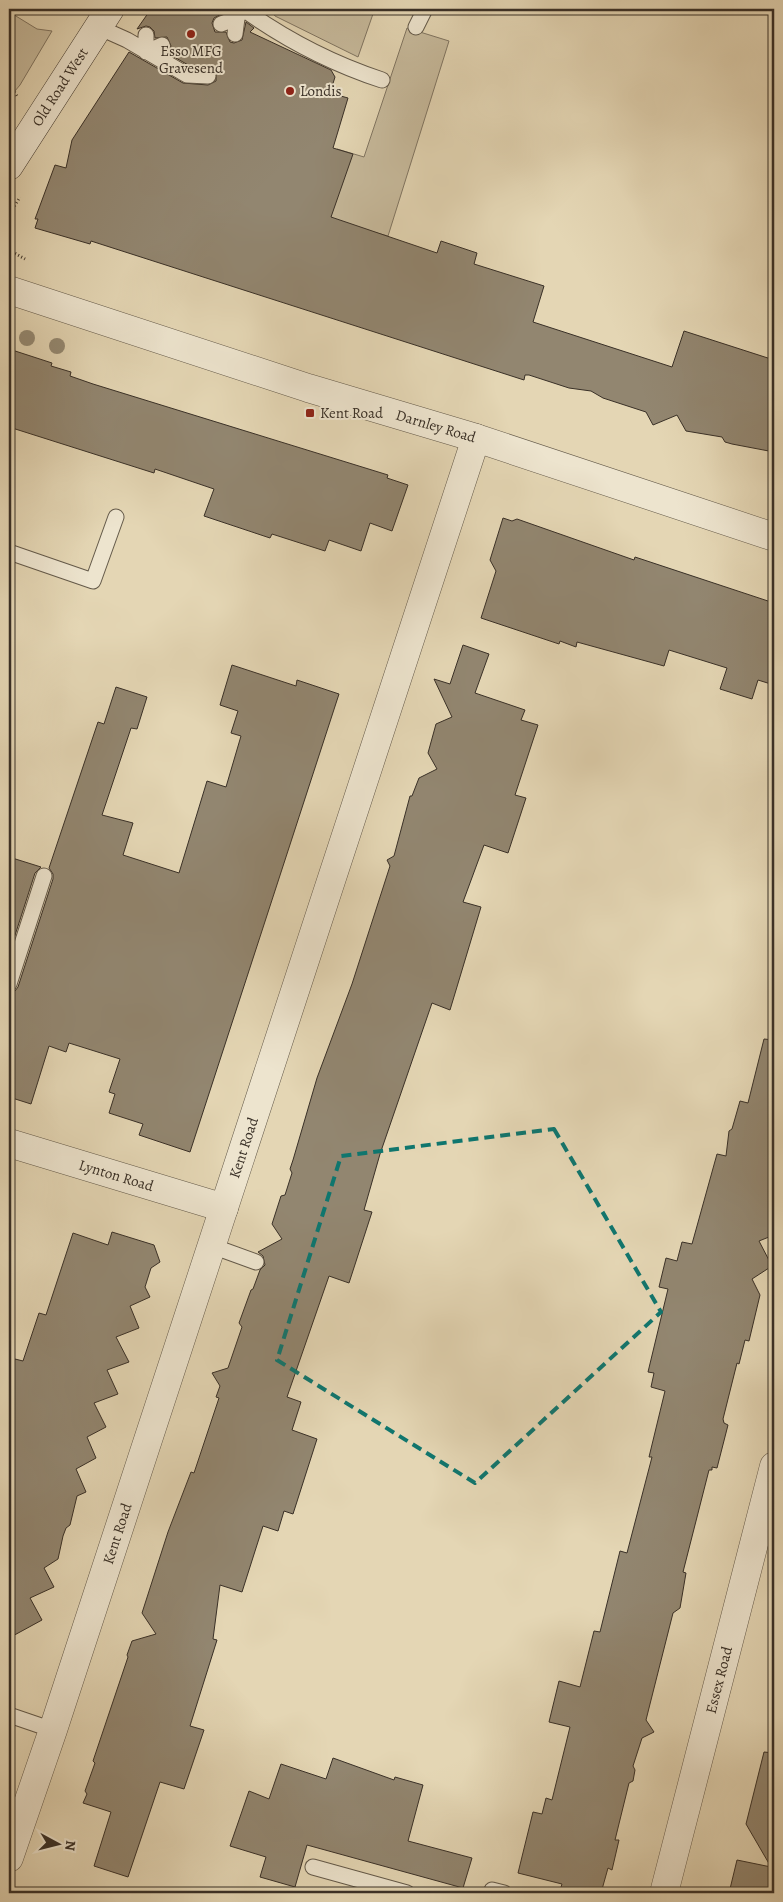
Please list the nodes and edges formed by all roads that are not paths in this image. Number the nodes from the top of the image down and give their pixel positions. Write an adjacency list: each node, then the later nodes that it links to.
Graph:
1 (424, 9): 5 (lane)
2 (241, 12): 4 (lane); 6 (lane); 11 (lane)
3 (104, 18): 9 (lane); 12 (street, Old Road West)
4 (221, 24)
5 (416, 27)
6 (235, 34)
7 (146, 35): 9 (lane)
8 (162, 45): 9 (lane)
9 (146, 52): 10 (lane)
10 (208, 76)
11 (382, 80)
12 (9, 166)
13 (9, 290): 14 (street, Darnley Road)
14 (476, 438): 16 (street, Darnley Road); 21 (street, Kent Road)
15 (116, 517): 17 (lane)
16 (774, 537)
17 (9, 552)
18 (44, 876): 19 (lane)
19 (9, 984)
20 (9, 1143): 21 (street, Lynton Road)
21 (224, 1208): 22 (street, Kent Road)
22 (212, 1246): 23 (lane); 26 (street, Kent Road)
23 (256, 1262)
24 (774, 1466): 32 (street, Essex Road)
25 (9, 1715): 26 (lane)
26 (53, 1730): 27 (street, Kent Road)
27 (9, 1858)
28 (313, 1867): 29 (lane)
29 (407, 1893)
30 (491, 1893): 31 (lane)
31 (504, 1893)
32 (664, 1893)

